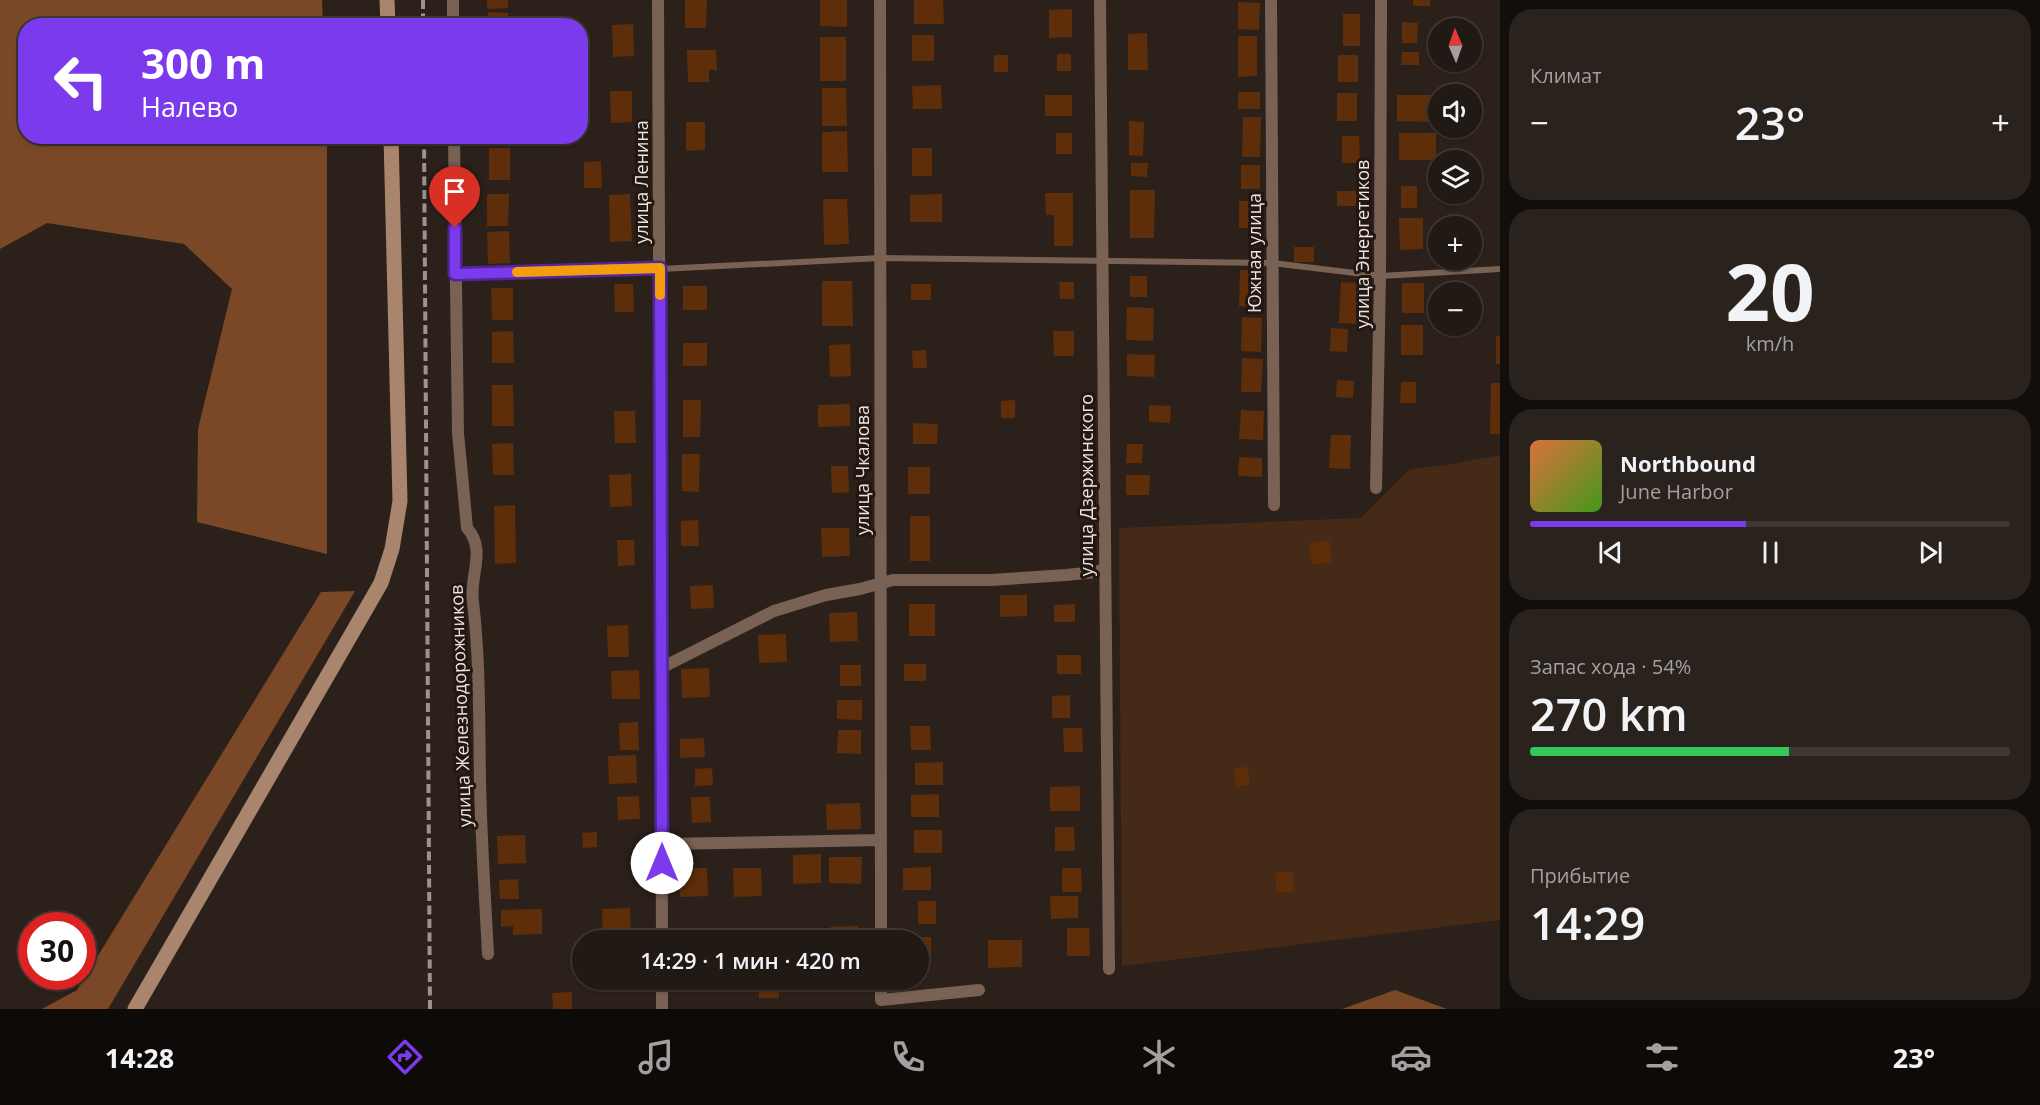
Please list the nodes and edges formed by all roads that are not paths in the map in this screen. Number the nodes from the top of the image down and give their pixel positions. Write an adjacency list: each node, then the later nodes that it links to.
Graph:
1 (387, 0): 8 (main road)
2 (453, 0): 9 (street)
3 (658, 0): 15 (street, улица Ленина)
4 (880, 0): 12 (street, улица Чкалова)
5 (1100, 0): 13 (street, улица Дзержинского)
6 (1271, 0): 14 (street, Южная улица)
7 (1381, 0): 18 (street, улица Энергетиков)
8 (388, 18)
9 (453, 18)
10 (391, 144): 33 (main road)
11 (454, 144): 17 (street, улица Железнодорожников)
12 (880, 258): 13 (lane); 15 (lane); 22 (street, улица Чкалова)
13 (1102, 261): 14 (lane); 21 (street, улица Дзержинского)
14 (1272, 263): 18 (lane); 20 (street, Южная улица)
15 (660, 268): 17 (lane); 23 (street, улица Ленина)
16 (1500, 269): 18 (lane)
17 (455, 274): 28 (street, улица Железнодорожников)
18 (1380, 276): 19 (street, улица Энергетиков)
19 (1376, 488)
20 (1274, 505)
21 (1104, 569): 22 (street); 29 (street, улица Дзержинского)
22 (880, 584): 23 (street); 24 (street, улица Чкалова)
23 (661, 668): 25 (street, улица Ленина)
24 (881, 840): 25 (street); 27 (street, улица Чкалова)
25 (662, 844): 26 (street, улица Ленина)
26 (662, 930)
27 (881, 930)
28 (488, 954)
29 (1109, 969)
30 (662, 990): 34 (street)
31 (881, 990): 32 (street)
32 (979, 990)
33 (135, 1009)
34 (662, 1009)

